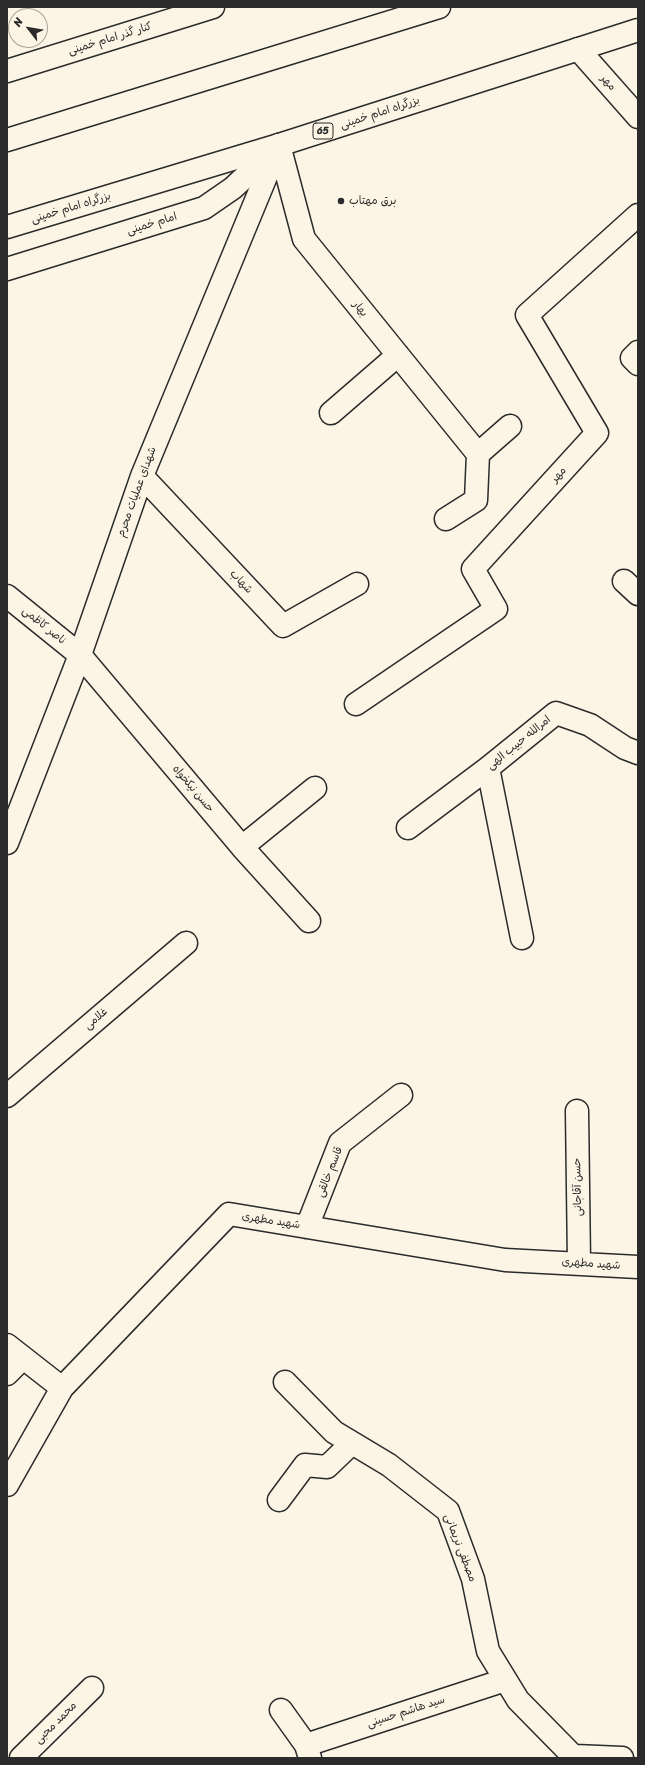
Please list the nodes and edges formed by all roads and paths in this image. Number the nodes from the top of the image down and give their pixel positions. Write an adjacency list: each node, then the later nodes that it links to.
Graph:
1 (213, 7): 5 (main road, کنار گذر امام خمینی)
2 (439, 7): 7 (main road)
3 (638, 30): 4 (main road, بزرگراه امام خمینی / 65)
4 (578, 49): 6 (main road, مهر); 8 (main road, بزرگراه امام خمینی / 65)
5 (7, 71)
6 (638, 116)
7 (7, 140)
8 (279, 145): 10 (main road, بزرگراه امام خمینی / 65); 11 (main road, امام خمینی); 13 (main road, بهار); 18 (main road, شهدای عملیات محرم)
9 (638, 215): 23 (main road, مهر)
10 (7, 227)
11 (7, 269)
12 (638, 352): 14 (main road)
13 (398, 355): 15 (main road); 17 (main road, بهار)
14 (638, 364)
15 (331, 413)
16 (510, 426): 17 (main road)
17 (478, 454): 19 (main road)
18 (142, 476): 20 (main road, شهاب); 22 (main road, شهدای عملیات محرم)
19 (446, 519)
20 (357, 584)
21 (7, 597): 22 (main road, ناصر کاظمی)
22 (80, 655): 28 (main road, شهدای عملیات محرم); 29 (main road, حسن نیکخواه)
23 (356, 704)
24 (638, 753): 25 (main road, امرالله حبیب الهی)
25 (488, 768): 27 (main road, امرالله حبیب الهی); 31 (main road)
26 (315, 788): 29 (main road)
27 (408, 828)
28 (7, 843)
29 (242, 847): 30 (main road, حسن نیکخواه)
30 (309, 921)
31 (522, 938)
32 (186, 942): 34 (main road, غلامی)
33 (400, 1095): 36 (main road, قاسم خالقی)
34 (7, 1096)
35 (577, 1111): 37 (main road, حسن آقاجانی)
36 (307, 1227): 37 (main road, شهید مطهری); 42 (main road, شهید مطهری)
37 (579, 1263): 38 (main road, شهید مطهری)
38 (638, 1267)
39 (15, 1351): 40 (main road); 42 (main road)
40 (7, 1374)
41 (285, 1382): 43 (main road, مصطفی نریمانی)
42 (62, 1388): 44 (main road, شهید مطهری)
43 (352, 1443): 45 (main road); 46 (main road, مصطفی نریمانی)
44 (7, 1485)
45 (279, 1500)
46 (505, 1680): 49 (main road, سید هاشم حسینی); 50 (main road, مصطفی نریمانی)
47 (92, 1688): 51 (main road, محمد محبی)
48 (281, 1710): 49 (main road)
49 (308, 1751)
50 (575, 1757): 52 (main road)
51 (21, 1758)
52 (622, 1758)

